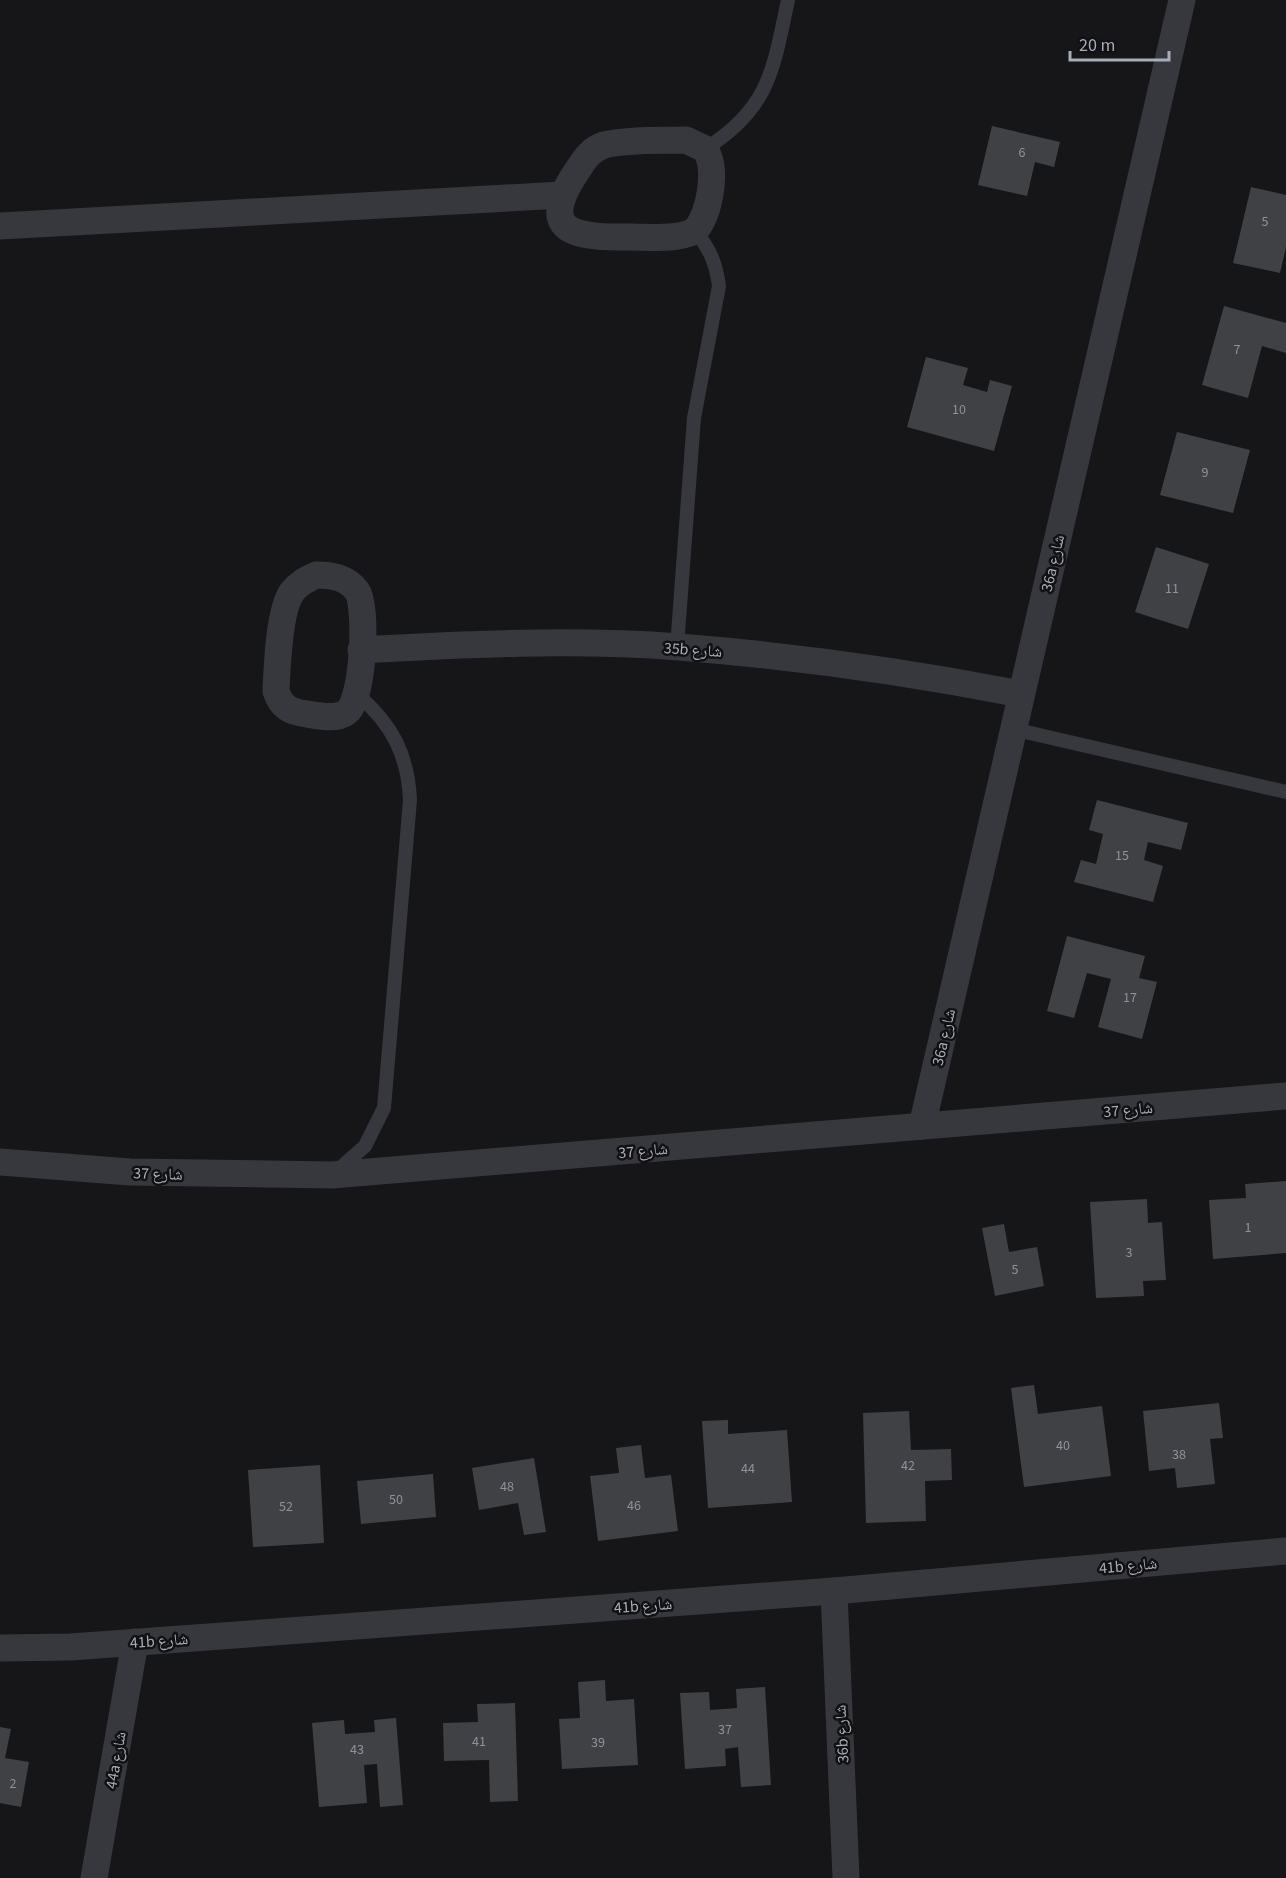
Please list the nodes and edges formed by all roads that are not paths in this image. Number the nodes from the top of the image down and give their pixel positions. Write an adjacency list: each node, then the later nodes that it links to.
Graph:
1 (788, 0): 3 (lane)
2 (1182, 0): 9 (street, 36a شارع)
3 (705, 149): 4 (street); 6 (street)
4 (562, 195): 5 (street); 6 (street)
5 (0, 226)
6 (694, 231): 7 (lane)
7 (677, 647): 8 (street, 35b شارع); 9 (street, 35b شارع)
8 (361, 650): 10 (street); 10 (street)
9 (1021, 694): 11 (street, 36a شارع)
10 (358, 695): 16 (lane)
11 (1013, 729): 12 (lane); 14 (street, 36a شارع)
12 (1286, 792)
13 (1286, 1096): 14 (street, شارع 37)
14 (922, 1126): 16 (street, شارع 37)
15 (0, 1162): 16 (street, شارع 37)
16 (332, 1175)
17 (1286, 1551): 18 (street, 41b شارع)
18 (834, 1591): 19 (street, 41b شارع); 22 (street, 36b شارع)
19 (135, 1642): 20 (street, 41b شارع); 21 (street, 44a شارع)
20 (0, 1648)
21 (94, 1878)
22 (846, 1878)

